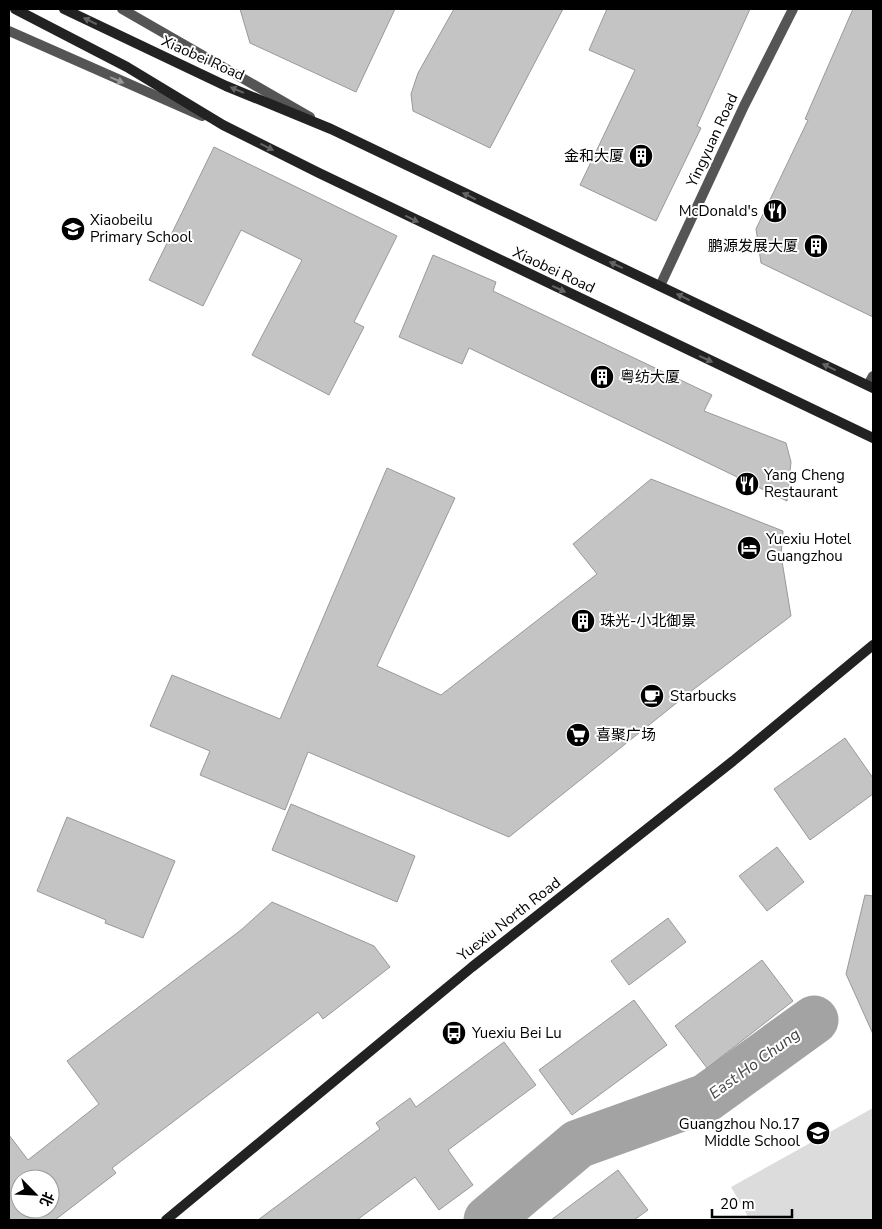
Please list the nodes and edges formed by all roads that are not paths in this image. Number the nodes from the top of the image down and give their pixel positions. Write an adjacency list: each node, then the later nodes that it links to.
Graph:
1 (15, 9): 6 (main road, Xiaobei Road)
2 (64, 9): 7 (main road, Xiaobei Road, one-way to 2)
3 (122, 9): 7 (street, Xiaobei Road)
4 (793, 9): 8 (street, Yingyuan Road)
5 (9, 31): 6 (street, Xiaobei Road, one-way to 6)
6 (223, 125): 10 (main road, Xiaobei Road, one-way to 10)
7 (331, 129): 8 (main road, Xiaobei Road, one-way to 7)
8 (660, 286): 9 (main road, Xiaobei Road, one-way to 8)
9 (872, 383)
10 (873, 438)
11 (873, 645): 12 (main road, Yuexiu North Road)
12 (166, 1220)

